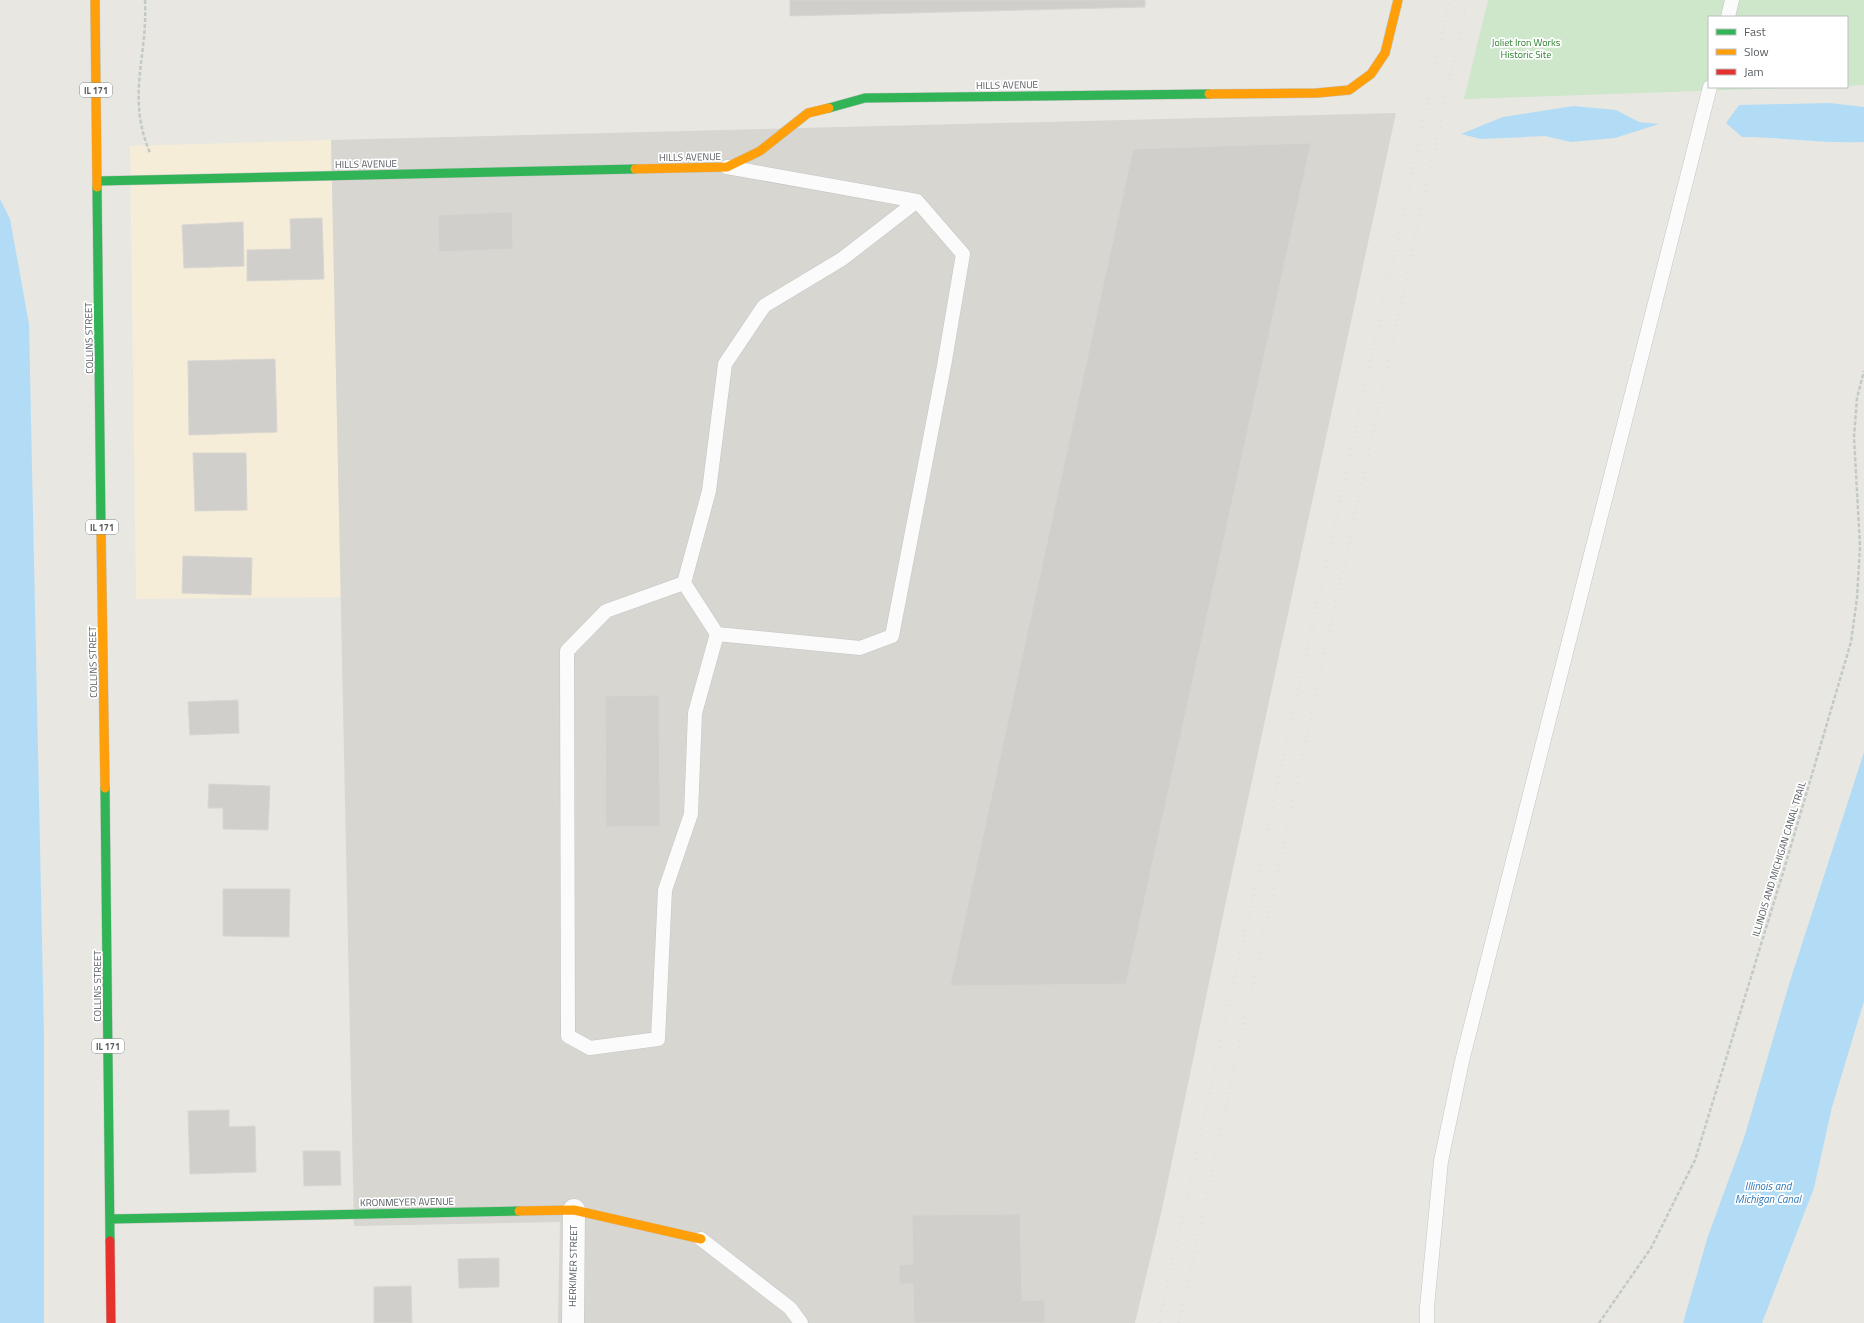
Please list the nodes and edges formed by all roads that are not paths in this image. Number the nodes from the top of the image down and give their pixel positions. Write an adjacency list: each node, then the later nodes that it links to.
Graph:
1 (95, 0): 7 (street, COLLINS STREET / IL 171)
2 (1398, 0): 6 (street, HILLS AVENUE)
3 (1732, 0): 4 (lane)
4 (1728, 16)
5 (1710, 88): 17 (lane)
6 (727, 167): 7 (street, HILLS AVENUE); 8 (lane)
7 (98, 181): 12 (street, COLLINS STREET / IL 171)
8 (917, 202): 9 (lane); 10 (lane)
9 (684, 583): 10 (lane); 10 (lane)
10 (717, 634)
11 (574, 1210): 12 (street, KRONMEYER AVENUE); 13 (street, KRONMEYER AVENUE); 15 (street, HERKIMER STREET)
12 (110, 1219): 14 (street, COLLINS STREET / IL 171)
13 (701, 1239): 16 (lane)
14 (111, 1323)
15 (573, 1323)
16 (801, 1323)
17 (1427, 1323)

